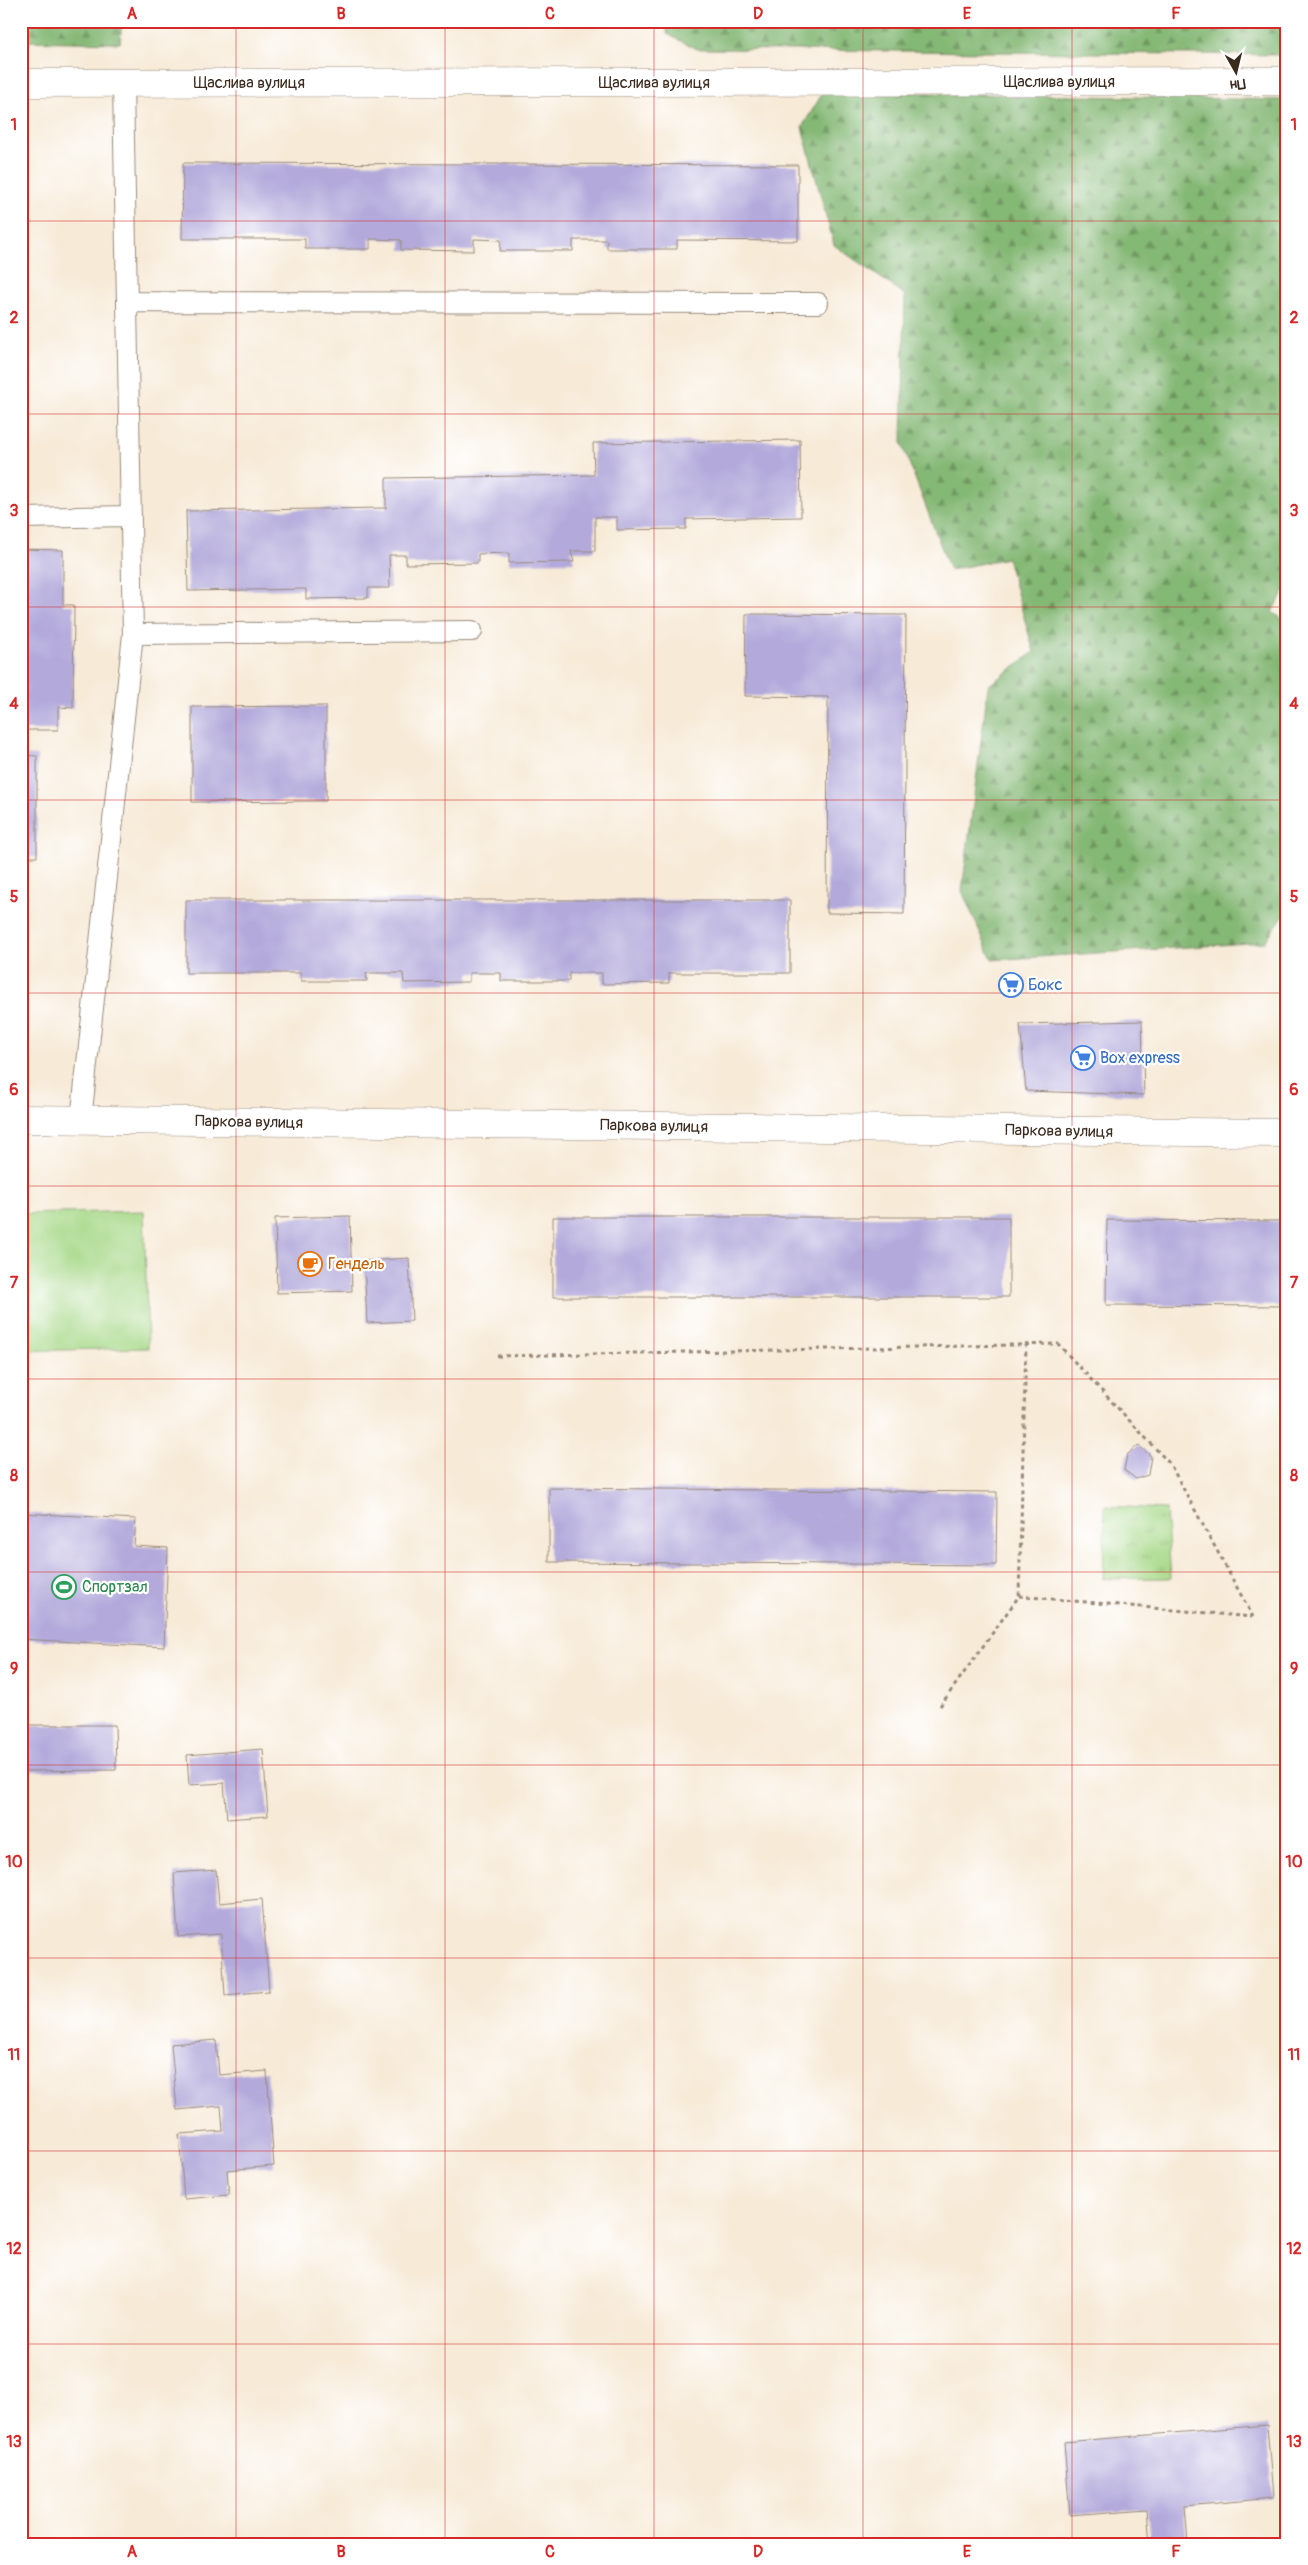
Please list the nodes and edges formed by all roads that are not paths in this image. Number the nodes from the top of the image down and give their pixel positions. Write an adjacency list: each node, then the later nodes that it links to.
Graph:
1 (1287, 81): 3 (street, Щаслива вулиця)
2 (21, 82): 3 (street, Щаслива вулиця)
3 (123, 84): 4 (lane)
4 (127, 302): 5 (lane); 6 (lane)
5 (818, 303)
6 (131, 516): 7 (lane); 9 (lane)
7 (21, 518)
8 (472, 631): 9 (lane)
9 (133, 634): 11 (lane)
10 (21, 1120): 11 (street, Паркова вулиця)
11 (81, 1120): 12 (street, Паркова вулиця)
12 (1287, 1133)

